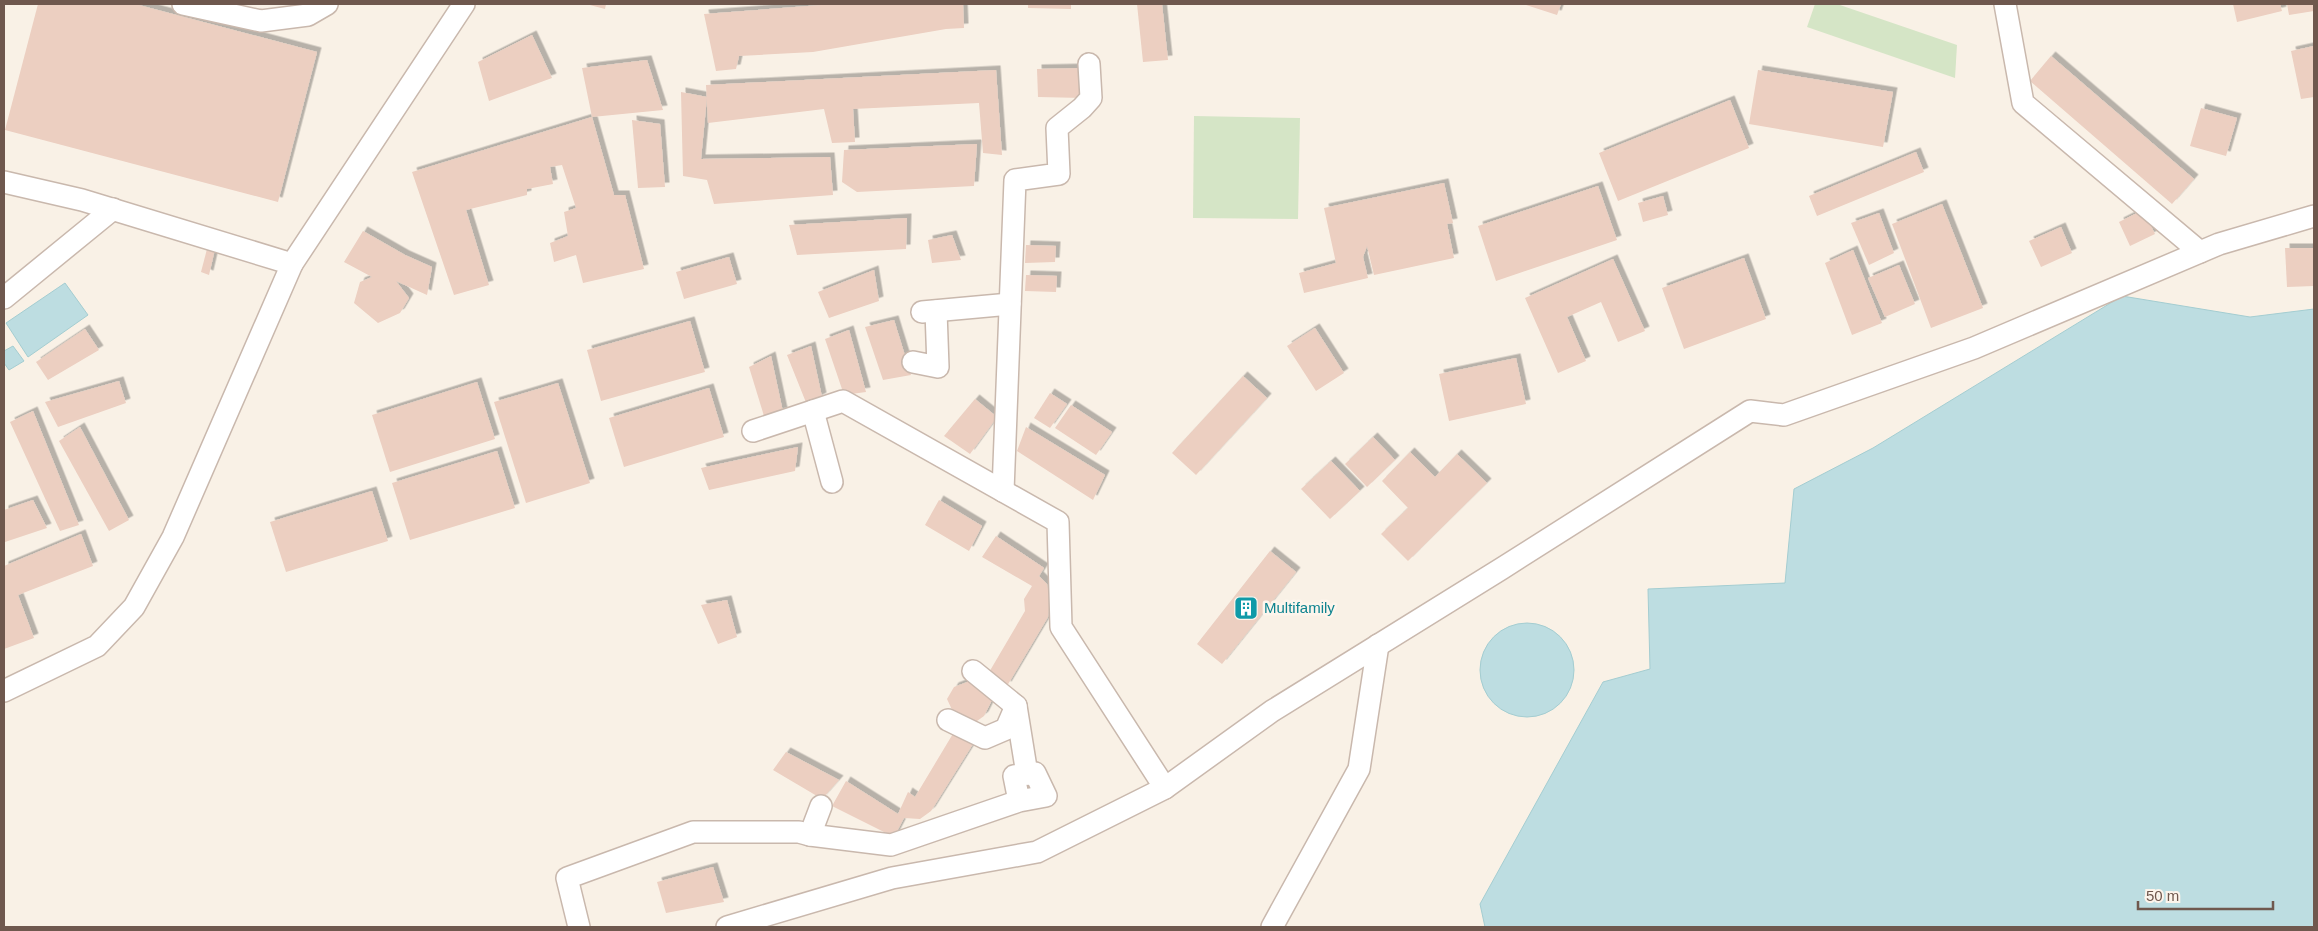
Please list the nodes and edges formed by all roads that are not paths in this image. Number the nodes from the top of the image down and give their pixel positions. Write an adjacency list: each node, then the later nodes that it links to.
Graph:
1 (182, 4): 2 (street)
2 (327, 4)
3 (464, 4): 10 (street)
4 (2005, 4): 9 (street)
5 (1089, 64): 12 (street)
6 (4, 182): 7 (street)
7 (113, 209): 10 (street); 11 (street)
8 (2314, 216): 9 (street)
9 (2200, 252): 18 (street)
10 (292, 264): 20 (street)
11 (4, 298)
12 (1010, 304): 13 (street); 17 (street)
13 (914, 362)
14 (813, 411): 15 (street); 16 (street); 17 (street)
15 (753, 431)
16 (832, 482)
17 (1003, 491): 23 (street)
18 (1378, 645): 23 (street); 28 (street)
19 (973, 671): 21 (street)
20 (4, 691)
21 (1016, 706): 22 (street); 25 (street)
22 (948, 720)
23 (1165, 788): 27 (street)
24 (820, 806): 25 (street)
25 (810, 835): 26 (street)
26 (579, 927)
27 (727, 927)
28 (1272, 927)

